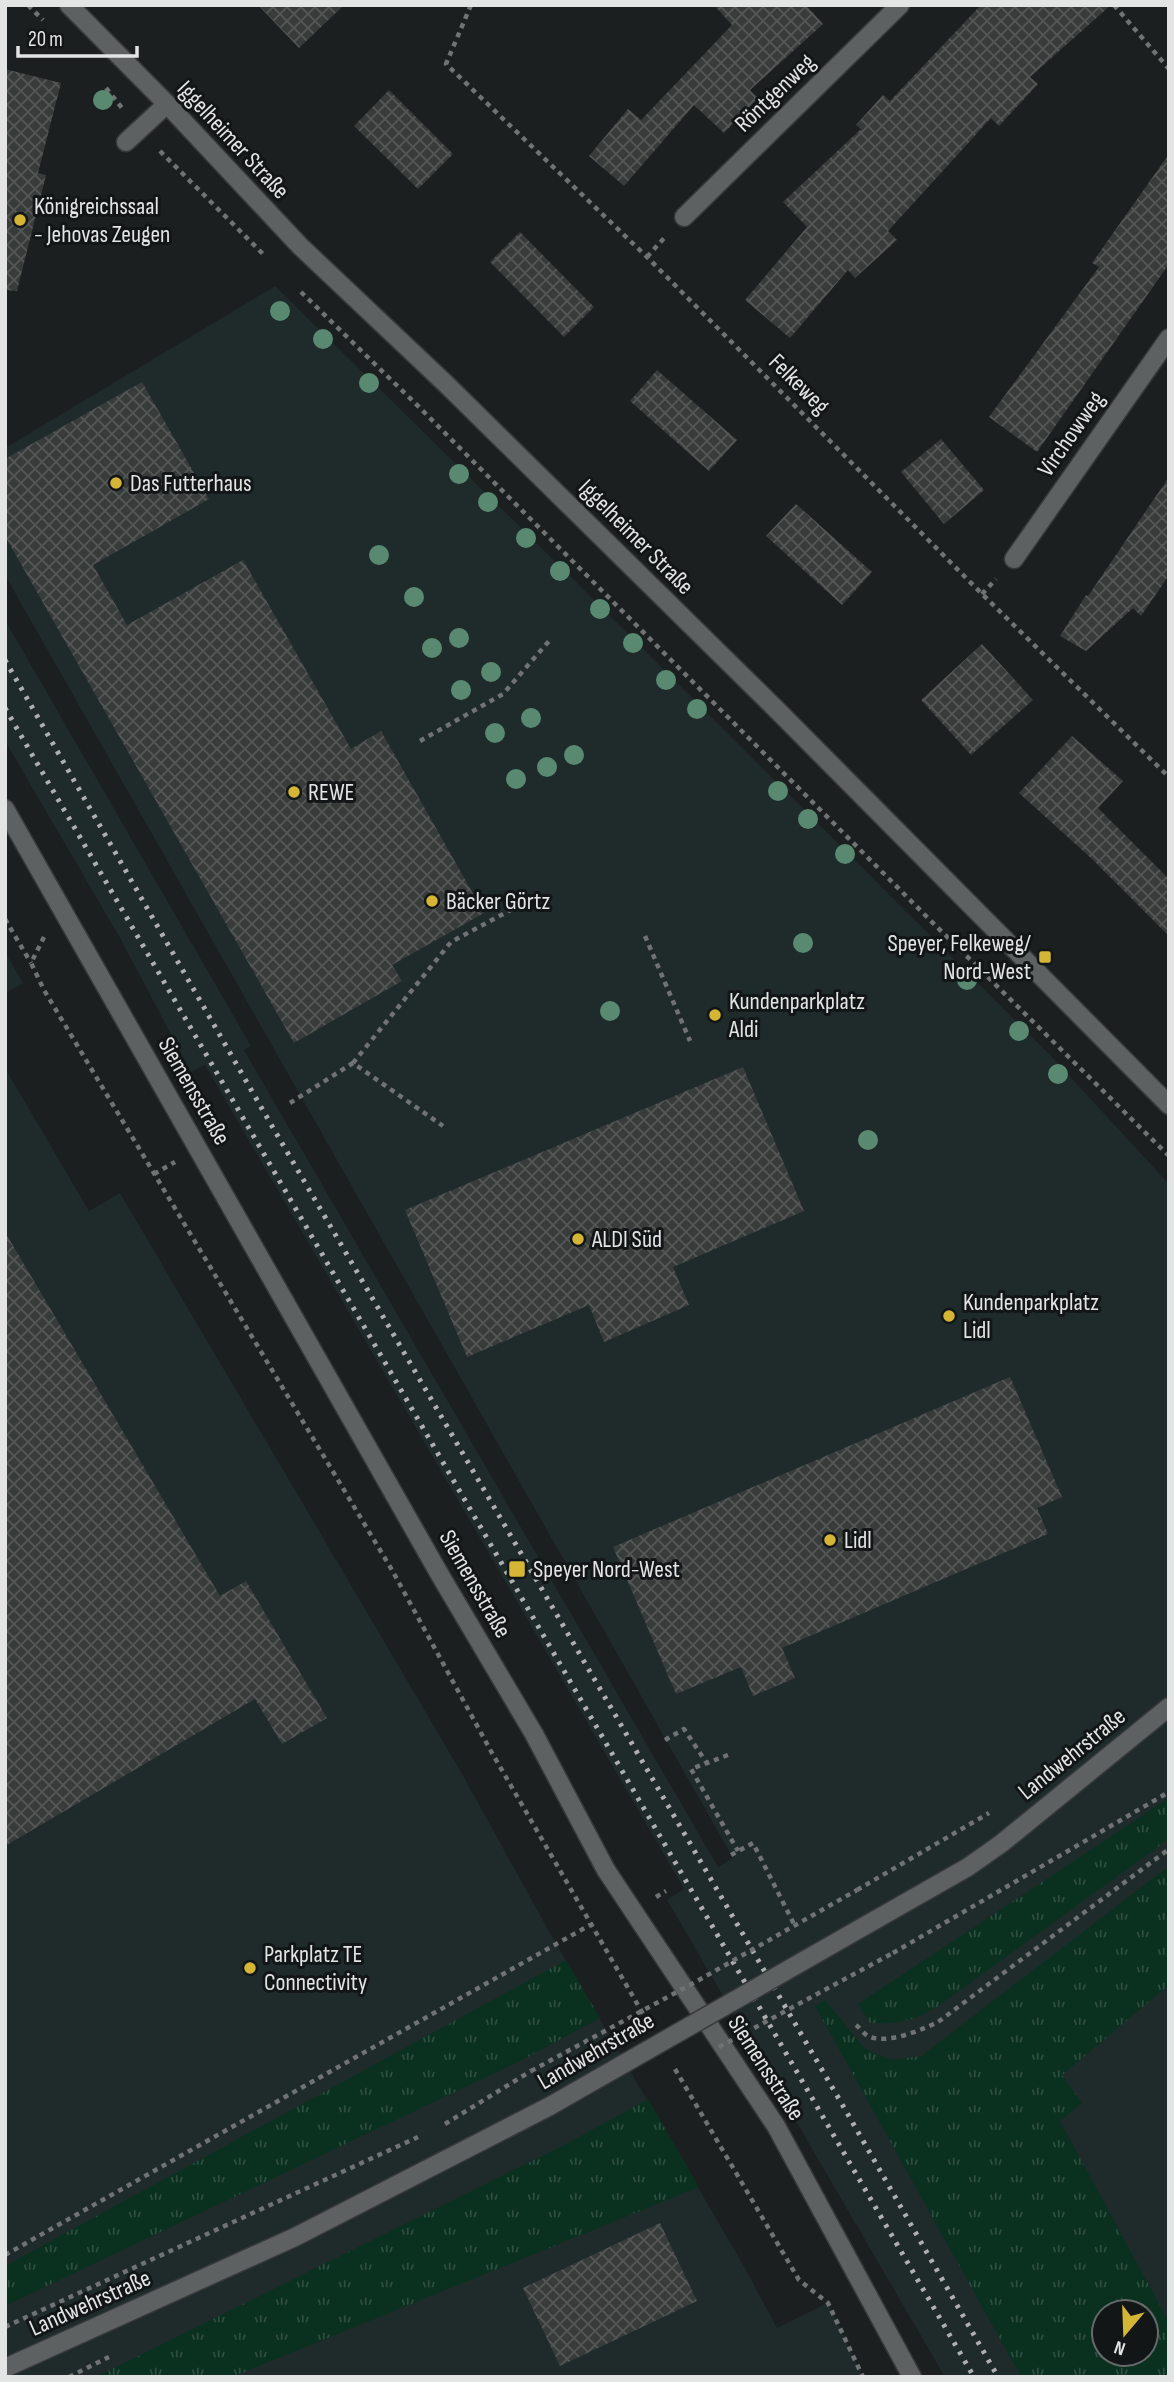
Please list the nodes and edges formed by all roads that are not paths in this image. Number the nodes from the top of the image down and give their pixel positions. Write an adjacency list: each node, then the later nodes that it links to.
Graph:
1 (69, 5): 3 (main road, Iggelheimer Straße)
2 (900, 5): 5 (main road, Röntgenweg)
3 (167, 104): 4 (main road); 9 (main road, Iggelheimer Straße)
4 (132, 136)
5 (684, 217)
6 (1169, 338): 7 (main road, Virchowweg)
7 (1014, 559)
8 (5, 809): 12 (main road, Siemensstraße)
9 (1169, 1105)
10 (1169, 1707): 11 (main road, Landwehrstraße, bridge)
11 (5, 2368)
12 (912, 2377)

